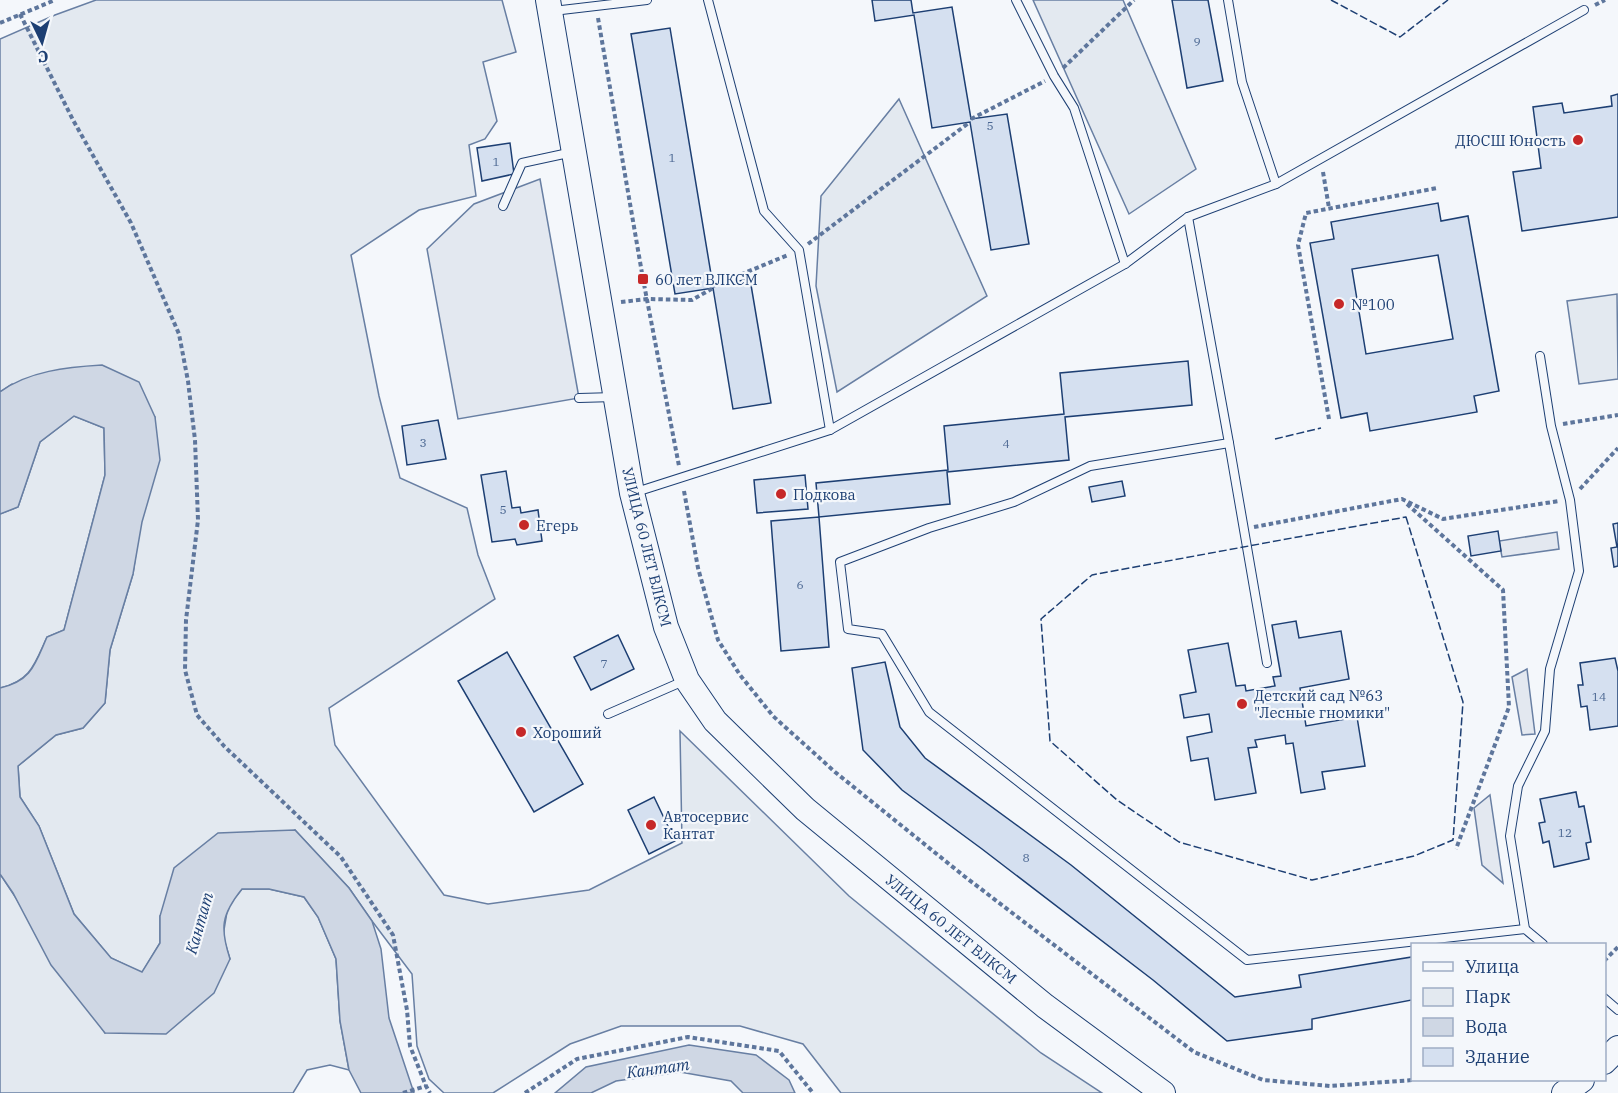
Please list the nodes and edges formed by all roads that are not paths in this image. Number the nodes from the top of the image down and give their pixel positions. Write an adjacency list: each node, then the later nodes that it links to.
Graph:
1 (647, 0): 5 (lane)
2 (708, 0): 15 (lane)
3 (1016, 0): 11 (lane)
4 (1228, 0): 8 (lane)
5 (549, 6): 7 (street, УЛИЦА 60 ЛЕТ ВЛКСМ)
6 (1584, 10): 8 (lane)
7 (574, 152): 9 (lane); 13 (street, УЛИЦА 60 ЛЕТ ВЛКСМ)
8 (1276, 184): 10 (lane)
9 (503, 206)
10 (1188, 217): 11 (lane); 16 (lane)
11 (1125, 264): 15 (lane)
12 (1540, 356): 21 (lane)
13 (615, 397): 14 (lane); 17 (street, УЛИЦА 60 ЛЕТ ВЛКСМ)
14 (579, 398)
15 (830, 430): 17 (lane)
16 (1229, 443): 18 (lane); 21 (lane)
17 (632, 493): 19 (street, УЛИЦА 60 ЛЕТ ВЛКСМ)
18 (1267, 663)
19 (687, 680): 20 (lane); 28 (street, УЛИЦА 60 ЛЕТ ВЛКСМ)
20 (608, 714)
21 (1525, 929): 22 (lane)
22 (1541, 943)
23 (1606, 999): 24 (lane)
24 (1618, 1010)
25 (1618, 1048): 26 (street)
26 (1606, 1061)
27 (1581, 1081): 29 (street)
28 (1163, 1093)
29 (1564, 1093)

